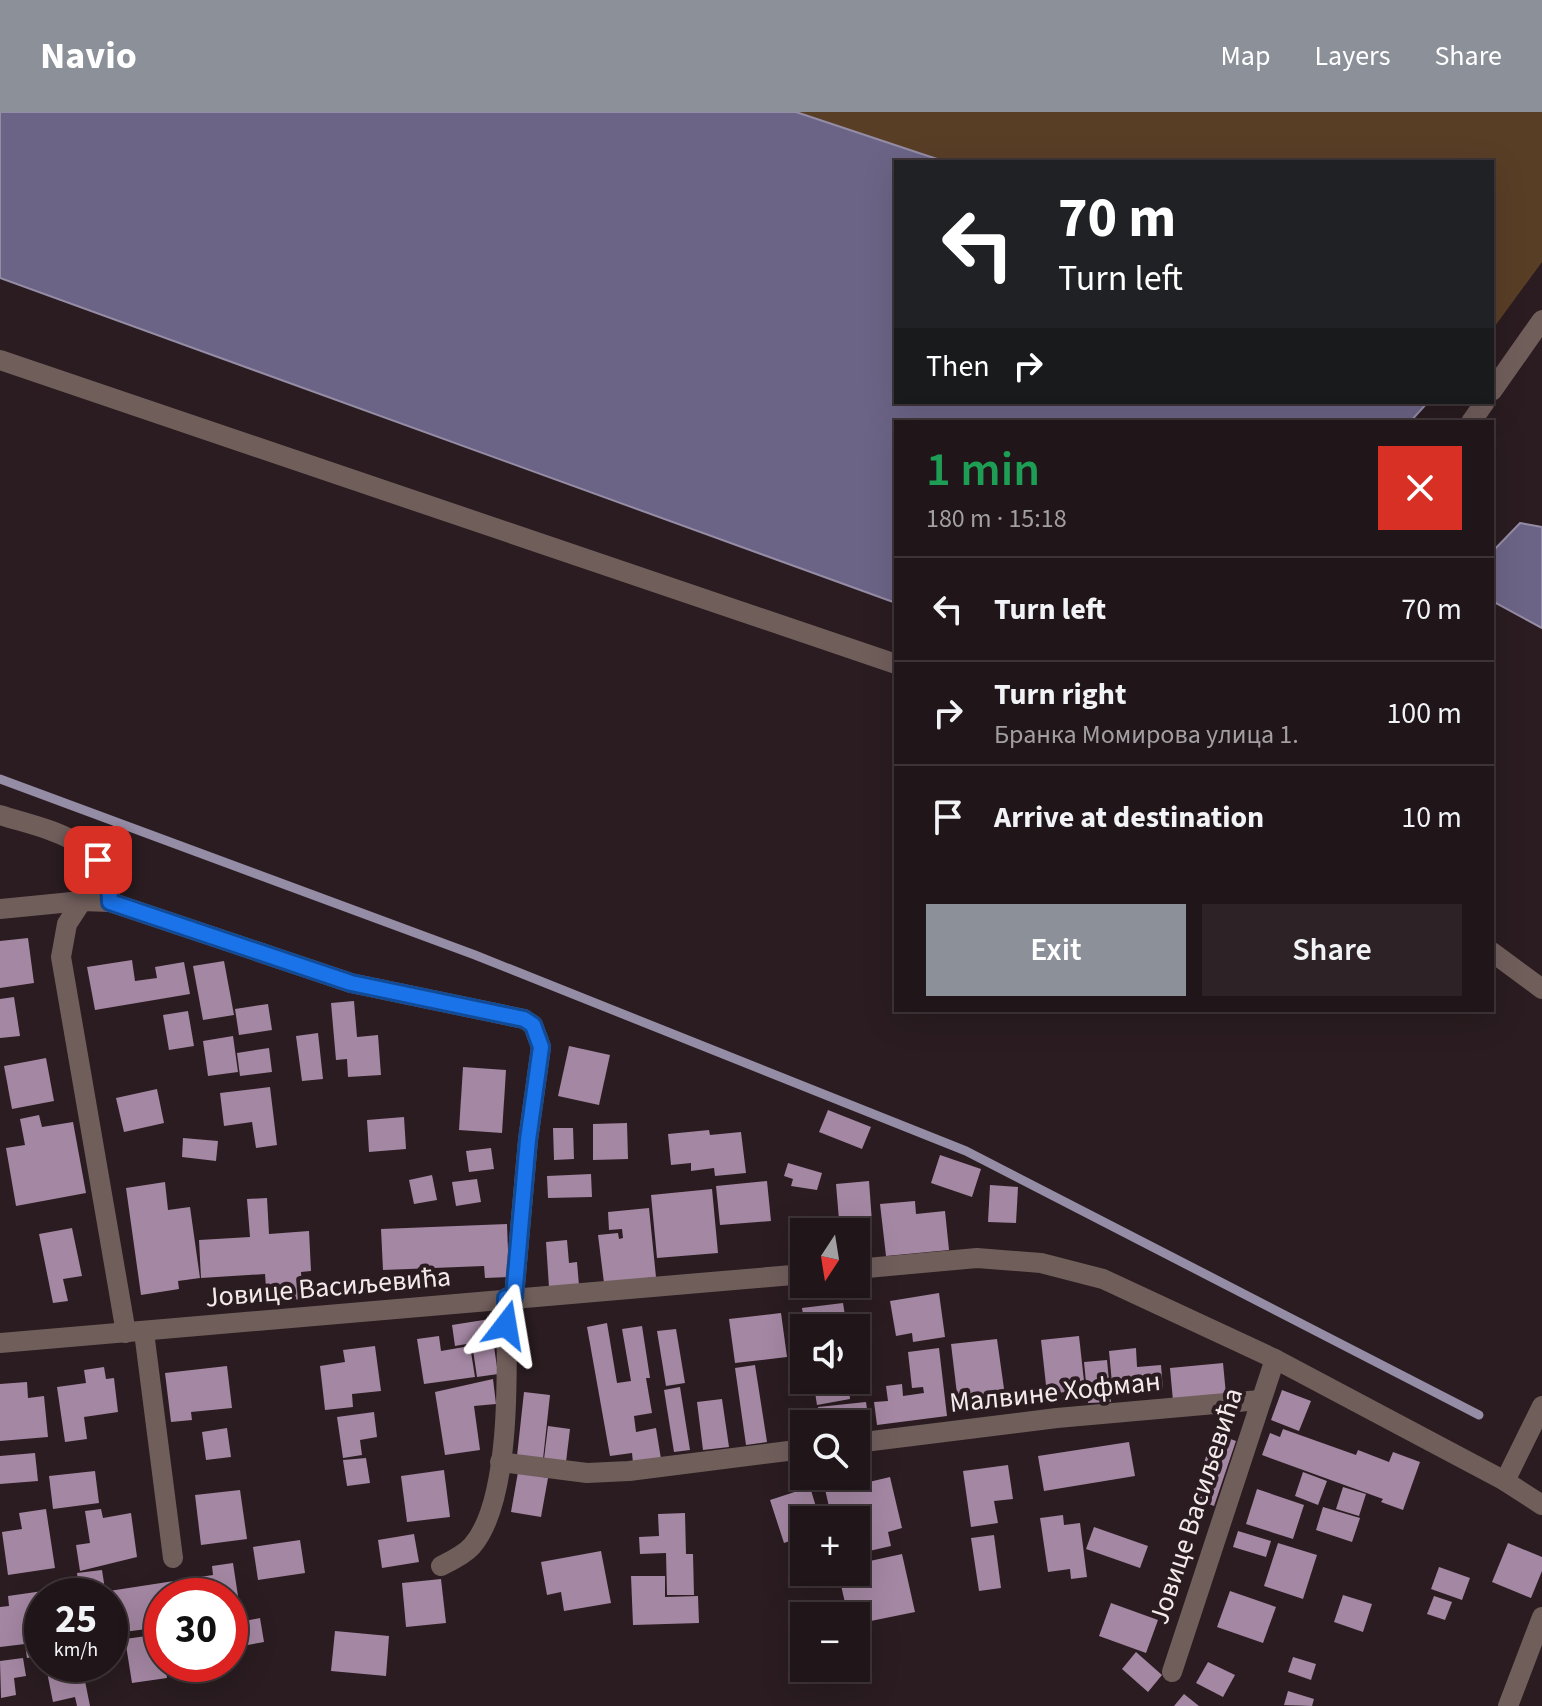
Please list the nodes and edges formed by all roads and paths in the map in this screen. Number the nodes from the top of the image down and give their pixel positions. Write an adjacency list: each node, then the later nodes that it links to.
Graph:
1 (1542, 320): 3 (street)
2 (0, 360): 4 (street)
3 (1494, 388)
4 (894, 663)
5 (0, 815): 7 (street)
6 (82, 901): 7 (street); 8 (street); 14 (street)
7 (110, 902): 13 (street)
8 (0, 909)
9 (1494, 953): 10 (street)
10 (1542, 989)
11 (870, 1268): 16 (street, Јовице Васиљевића)
12 (790, 1275): 13 (street, Јовице Васиљевића)
13 (510, 1297): 14 (street, Јовице Васиљевића); 21 (street)
14 (135, 1333): 15 (street, Јовице Васиљевића); 24 (street)
15 (0, 1343)
16 (1275, 1359): 17 (street, Јовице Васиљевића); 22 (street, Јовице Васиљевића)
17 (1260, 1400): 19 (street, Малвине Хофман); 27 (street, Јовице Васиљевића)
18 (1542, 1406): 22 (street)
19 (870, 1441)
20 (790, 1451): 21 (street)
21 (500, 1462): 25 (street)
22 (1505, 1481): 23 (street, Јовице Васиљевића)
23 (1542, 1505)
24 (173, 1558)
25 (441, 1566)
26 (1542, 1617): 28 (street)
27 (1172, 1672)
28 (1508, 1706)

